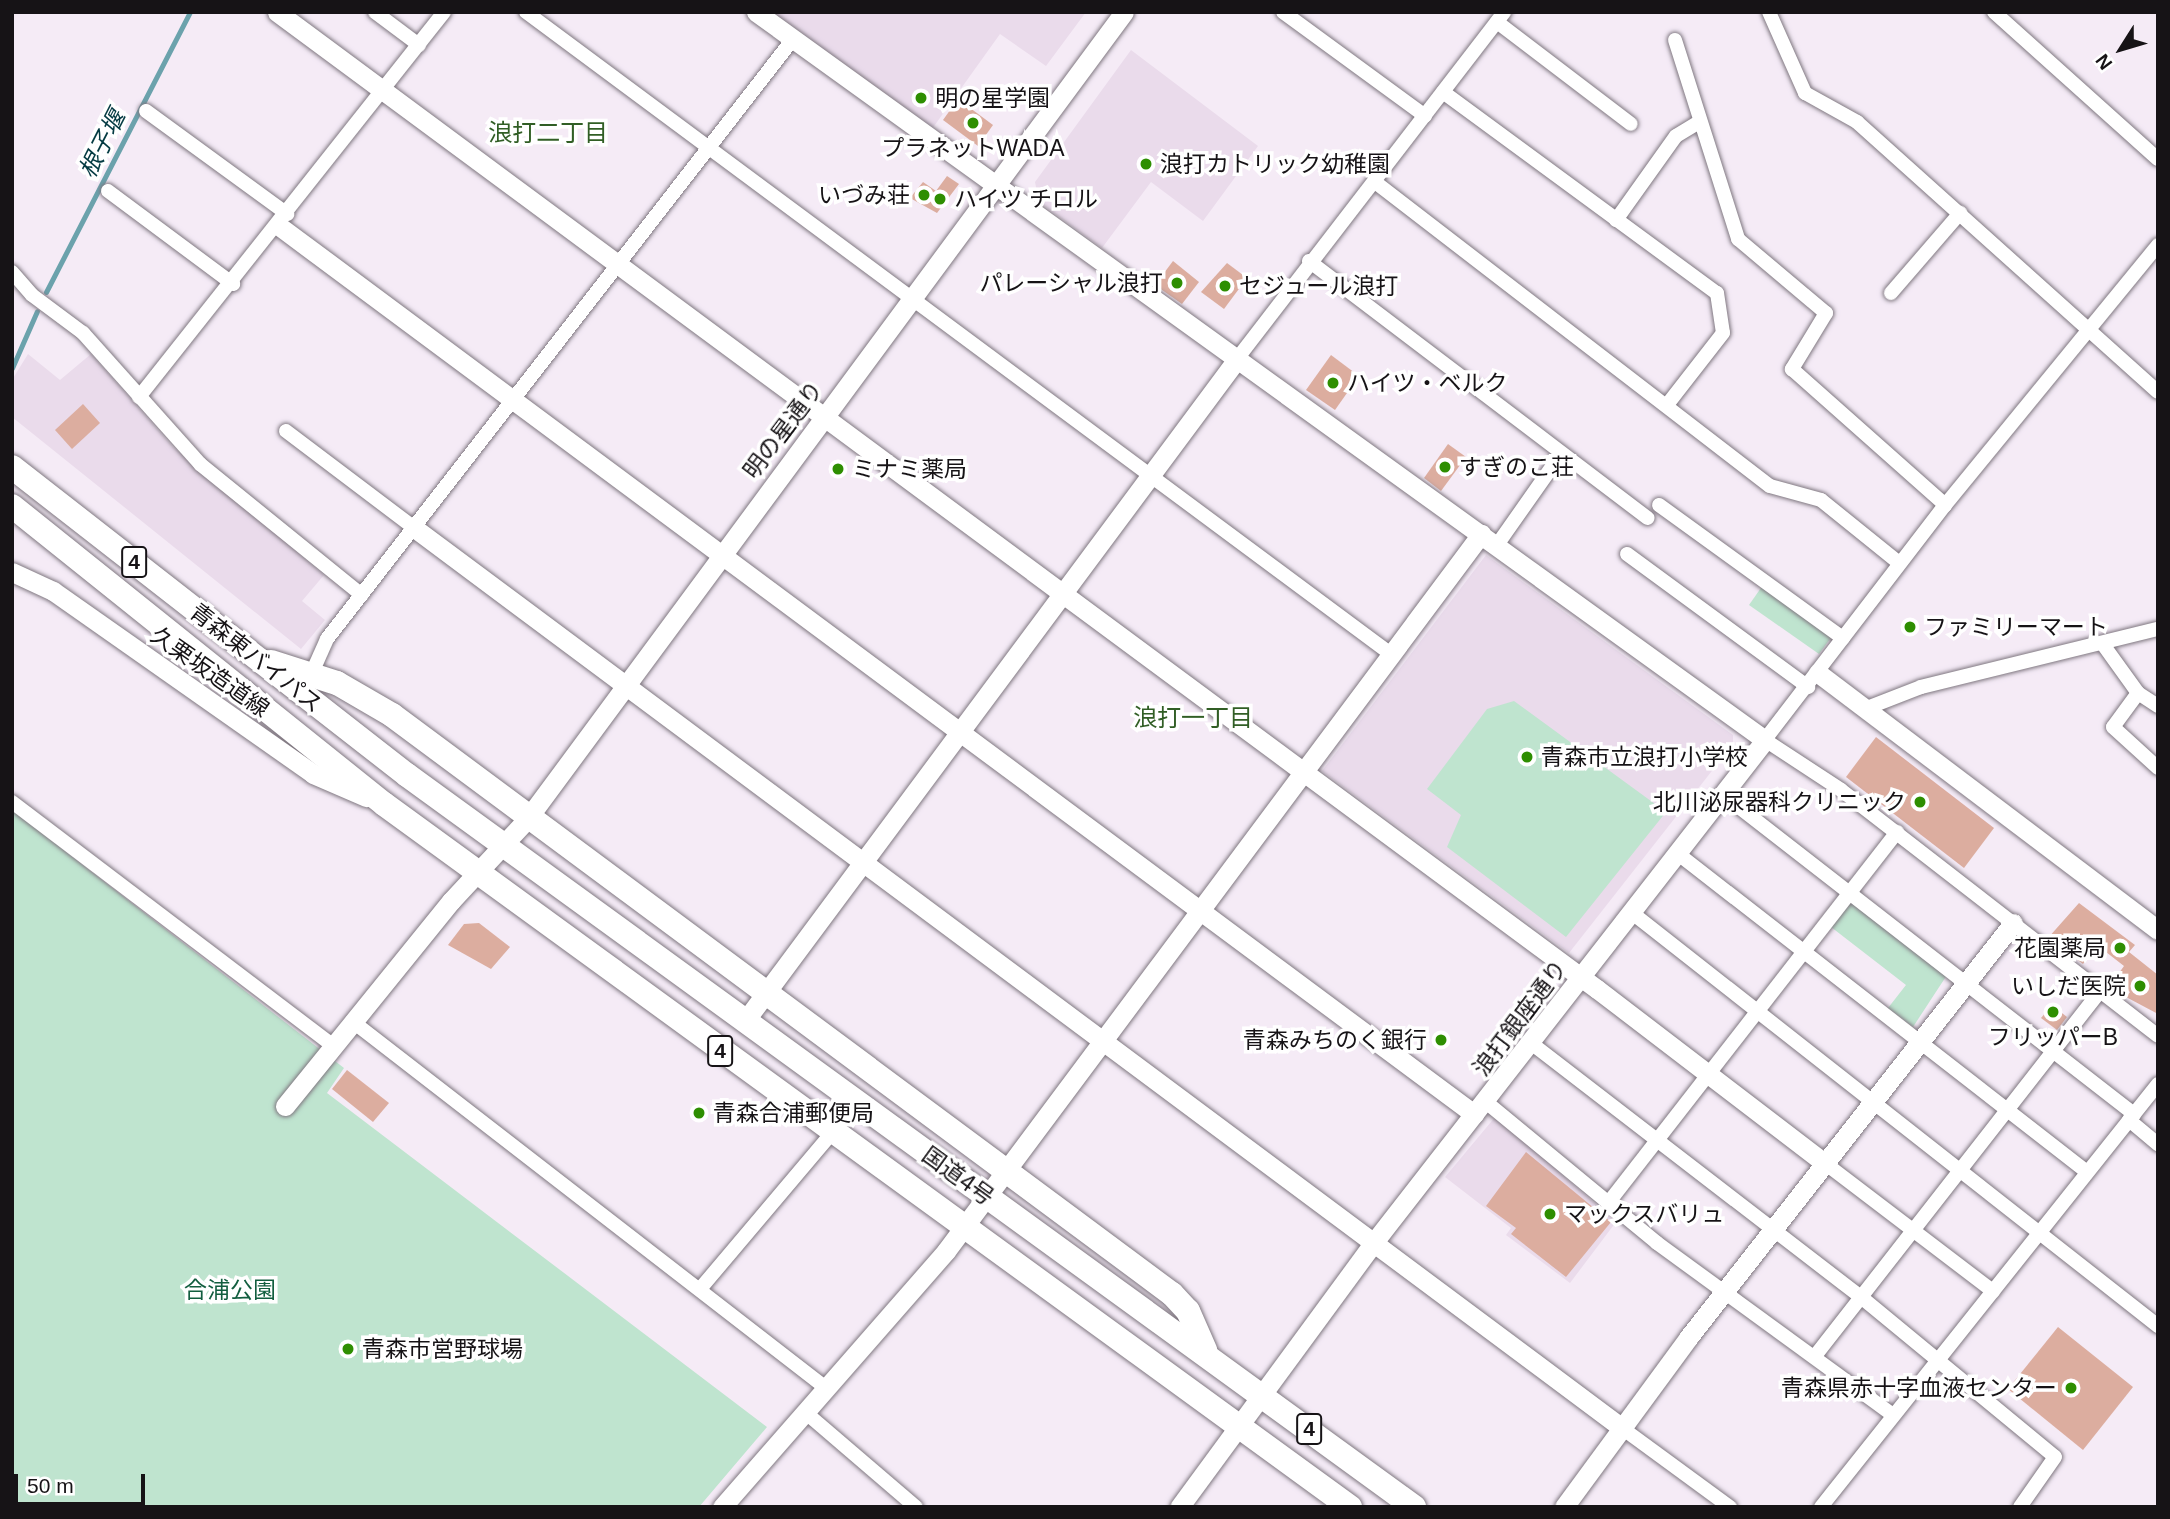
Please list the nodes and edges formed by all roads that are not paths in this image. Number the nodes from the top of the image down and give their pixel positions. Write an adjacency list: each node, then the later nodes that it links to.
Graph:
1 (277, 12): 14 (street)
2 (375, 12): 13 (street)
3 (444, 12): 13 (street)
4 (526, 12): 20 (street)
5 (756, 12): 11 (street)
6 (1124, 12): 23 (street, 明の星通り)
7 (1283, 12): 17 (street)
8 (1769, 12): 25 (street)
9 (1993, 12): 21 (street)
10 (1501, 17): 15 (street); 19 (street)
11 (793, 39): 20 (street); 23 (street)
12 (1675, 40): 18 (street)
13 (419, 45): 14 (street)
14 (384, 90): 26 (street); 30 (street)
15 (1443, 92): 17 (street); 27 (street)
16 (146, 111): 26 (street)
17 (1425, 116): 22 (street)
18 (1698, 122): 27 (street); 47 (street)
19 (1632, 124)
20 (710, 150): 30 (street); 34 (street)
21 (2158, 159)
22 (1375, 182): 29 (street); 40 (street)
23 (996, 185): 34 (street, 明の星通り); 36 (street)
24 (108, 191): 32 (street)
25 (1960, 213): 33 (street); 35 (street)
26 (283, 220): 32 (street); 39 (street)
27 (1616, 220): 40 (street)
28 (2158, 245): 35 (street, 浪打銀座通り)
29 (1309, 261): 36 (street); 43 (street)
30 (620, 266): 39 (street); 41 (street)
31 (12, 272): 38 (street)
32 (233, 284): 38 (street)
33 (1891, 293)
34 (912, 298): 41 (street, 明の星通り); 45 (street)
35 (2090, 330): 37 (street); 47 (street, 浪打銀座通り)
36 (1237, 359): 45 (street); 51 (street)
37 (2158, 392)
38 (139, 397): 56 (street)
39 (515, 402): 50 (street); 52 (street)
40 (1667, 405): 54 (street)
41 (824, 416): 52 (street, 明の星通り); 57 (street)
42 (285, 431): 50 (street)
43 (1561, 454): 49 (street); 51 (street)
44 (12, 467): 62 (highway, 青森東バイパス / 4)
45 (1152, 477): 57 (street); 61 (street)
46 (1659, 505): 59 (street)
47 (1945, 505): 54 (street, 浪打銀座通り)
48 (12, 506): 75 (highway, 青森東バイパス / 4)
49 (1647, 518)
50 (417, 530): 56 (street); 65 (street)
51 (1489, 540): 61 (street); 70 (street)
52 (721, 554): 65 (street, 明の星通り); 69 (street)
53 (1627, 554): 64 (street)
54 (1899, 563): 59 (street, 浪打銀座通り)
55 (12, 572): 75 (street, 久栗坂造道線)
56 (362, 595): 63 (street)
57 (1063, 595): 69 (street); 72 (street)
58 (2158, 629): 60 (street)
59 (1843, 638): 64 (street, 浪打銀座通り)
60 (2102, 643): 66 (street); 68 (street)
61 (1392, 655): 72 (street)
62 (257, 658): 63 (highway); 78 (highway, 青森東バイパス / 4)
63 (311, 675): 76 (highway)
64 (1813, 680): 68 (street); 70 (street, 浪打銀座通り)
65 (624, 685): 76 (street, 明の星通り); 80 (street)
66 (2138, 693): 67 (street); 71 (street)
67 (2158, 706)
68 (1867, 708): 86 (street)
69 (961, 732): 80 (street); 83 (street)
70 (1765, 740): 73 (street, 浪打銀座通り); 77 (street)
71 (2158, 768)
72 (1303, 774): 83 (street); 88 (street)
73 (1722, 793): 79 (street, 浪打銀座通り); 82 (street)
74 (12, 802): 99 (street)
75 (384, 804): 81 (highway, 青森東バイパス / 4)
76 (528, 818): 78 (street, 明の星通り); 91 (highway)
77 (1897, 832): 82 (street); 85 (street)
78 (503, 846): 81 (street, 明の星通り); 94 (highway, 国道4号 / 4)
79 (1677, 853): 84 (street, 浪打銀座通り); 87 (street)
80 (863, 863): 91 (street); 96 (street)
81 (477, 873): 93 (street, 明の星通り); 108 (highway, 国道4号 / 4)
82 (1850, 891): 87 (street); 89 (street)
83 (1201, 910): 96 (street); 105 (street)
84 (1631, 912): 88 (street, 浪打銀座通り); 92 (street)
85 (2013, 923): 89 (street); 90 (street)
86 (2158, 930)
87 (1803, 950): 92 (street); 97 (street)
88 (1581, 978): 98 (street, 浪打銀座通り); 101 (street)
89 (1968, 984): 97 (street); 100 (street)
90 (2100, 991): 95 (street); 100 (street)
91 (766, 992): 94 (street); 113 (highway)
92 (1758, 1009): 101 (street); 103 (street)
93 (352, 1021): 99 (street, 明の星通り); 122 (street)
94 (746, 1021): 115 (highway, 国道4号 / 4)
95 (2158, 1036)
96 (1105, 1041): 113 (street); 121 (street)
97 (1922, 1043): 103 (street); 106 (street)
98 (1531, 1044): 105 (street, 浪打銀座通り); 109 (street)
99 (333, 1046): 104 (street, 明の星通り)
100 (2053, 1051): 106 (street); 107 (street)
101 (1708, 1075): 109 (street); 111 (street)
102 (2158, 1084): 107 (street)
103 (1876, 1101): 111 (street); 112 (street)
104 (285, 1106)
105 (1480, 1108): 116 (street); 121 (street, 浪打銀座通り)
106 (2007, 1110): 112 (street); 114 (street)
107 (2132, 1117): 110 (street); 114 (street)
108 (832, 1133): 117 (highway, 国道4号 / 4); 122 (street)
109 (1657, 1139): 116 (street); 118 (street)
110 (2158, 1144)
111 (1826, 1164): 118 (street); 119 (street)
112 (1962, 1167): 119 (street); 120 (street)
113 (1008, 1172): 115 (street); 127 (highway)
114 (2087, 1172): 120 (street)
115 (988, 1198): 117 (street); 127 (highway, 国道4号 / 4)
116 (1609, 1202): 123 (street)
117 (965, 1227): 130 (street); 134 (highway, 国道4号 / 4)
118 (1774, 1229): 123 (street); 125 (street)
119 (1913, 1230): 124 (street); 125 (street)
120 (2041, 1231): 124 (street); 126 (street)
121 (1374, 1242): 131 (street, 浪打銀座通り); 135 (street)
122 (700, 1289): 130 (street)
123 (1726, 1290): 128 (street); 135 (street)
124 (1993, 1291): 129 (street)
125 (1861, 1297): 128 (street); 129 (street)
126 (2158, 1326)
127 (1205, 1351): 131 (highway, 国道4号 / 4)
128 (1815, 1356): 133 (street)
129 (1938, 1359): 133 (street); 144 (street)
130 (826, 1388): 132 (street)
131 (1263, 1394): 134 (street, 浪打銀座通り); 140 (highway, 国道4号 / 4)
132 (805, 1412): 136 (street); 137 (street)
133 (1894, 1415): 143 (street)
134 (1240, 1427): 138 (street, 浪打銀座通り); 139 (highway, 国道4号 / 4)
135 (1622, 1428): 141 (street); 142 (street)
136 (722, 1507)
137 (916, 1507)
138 (1179, 1507)
139 (1350, 1507)
140 (1414, 1507)
141 (1564, 1507)
142 (1730, 1507)
143 (1821, 1507)
144 (2020, 1507)

